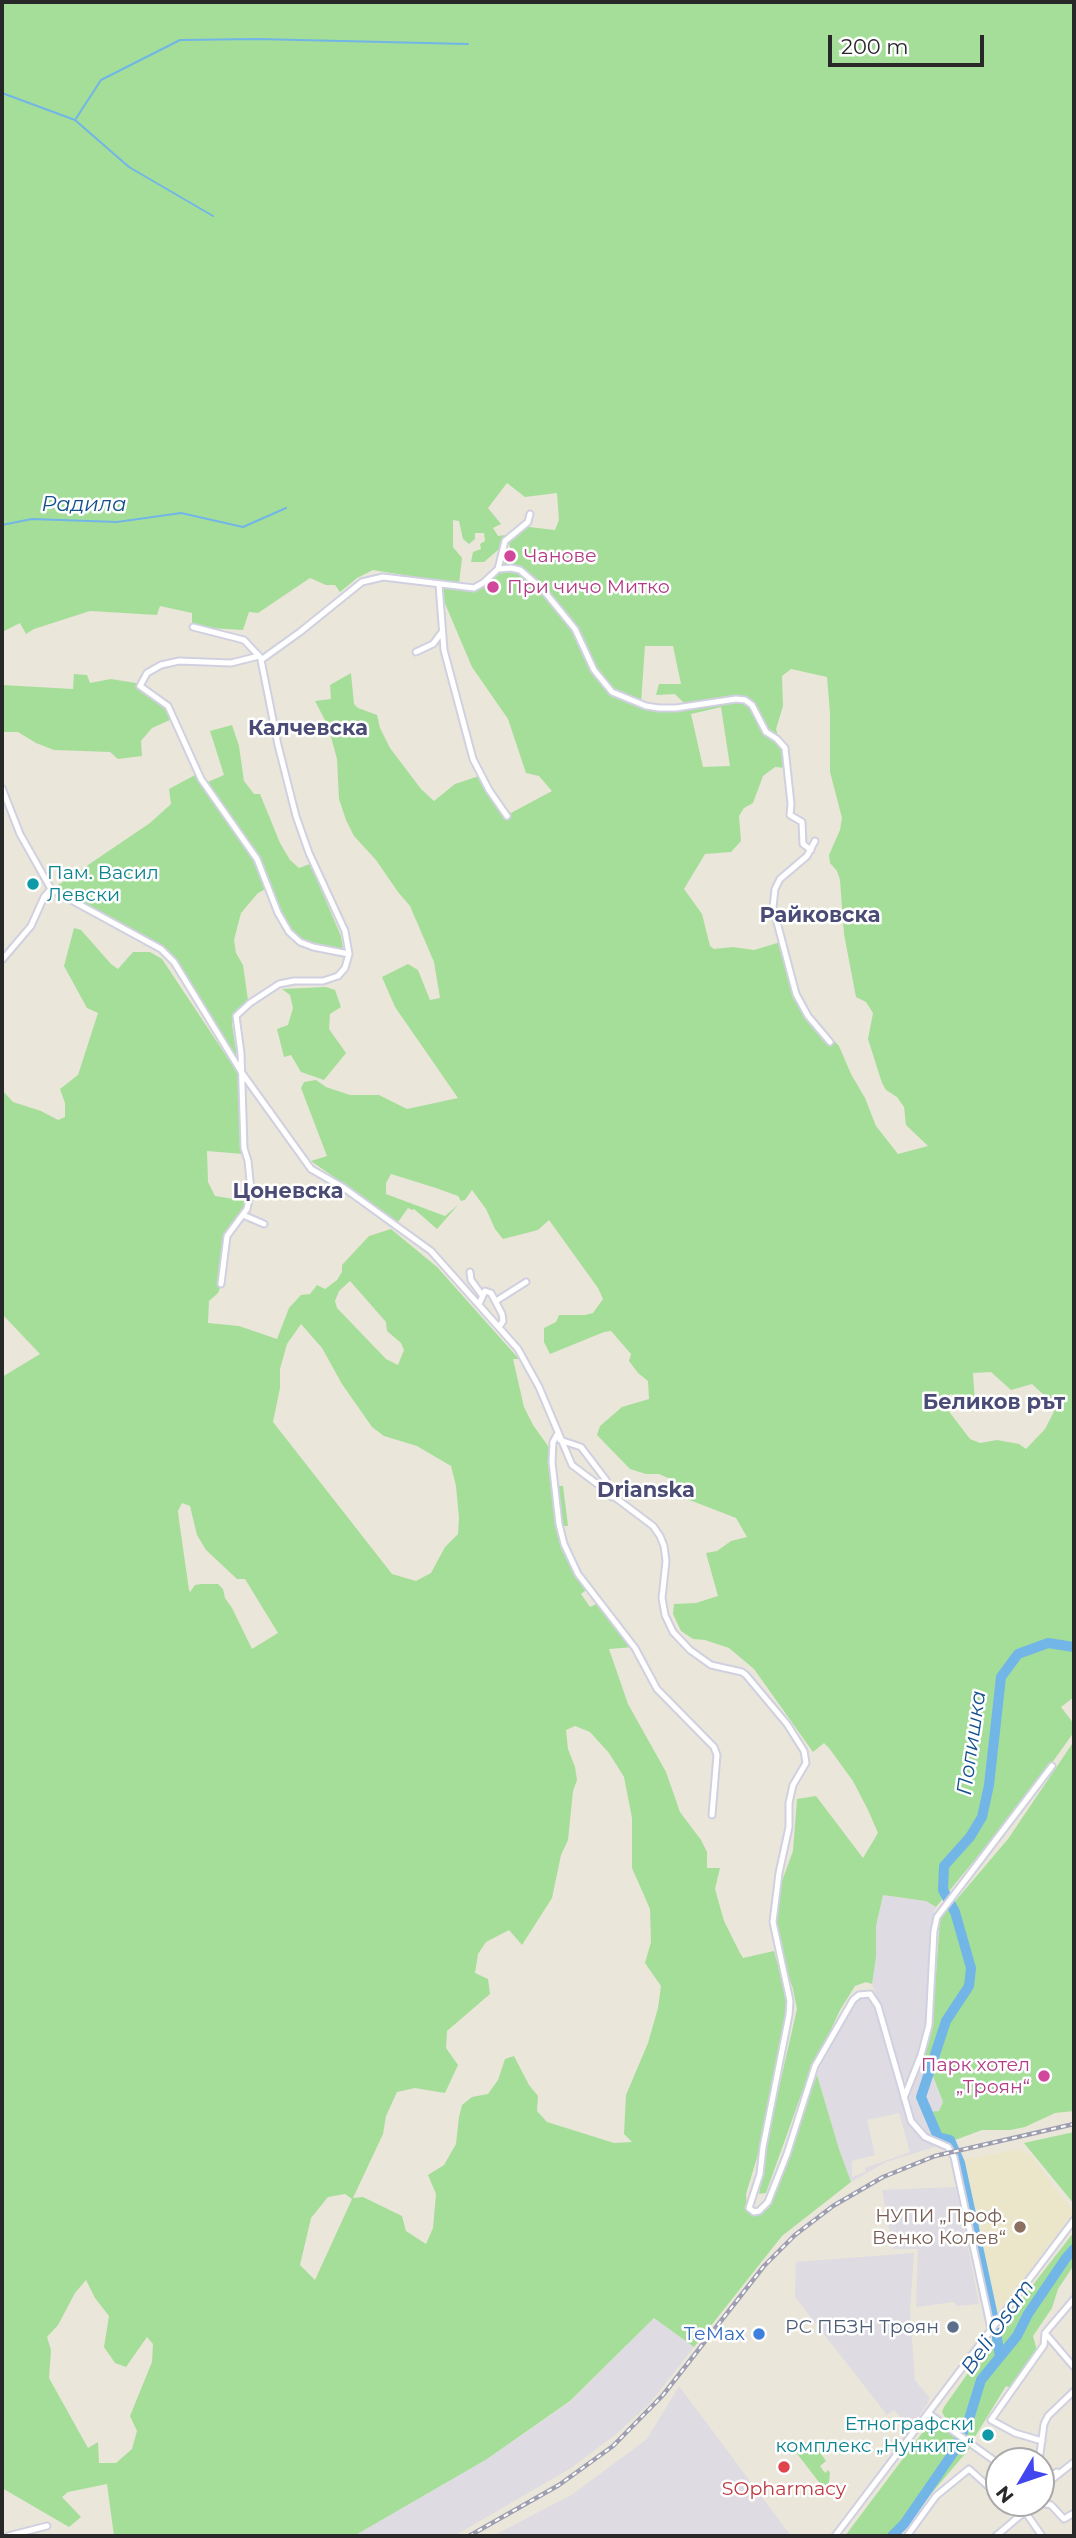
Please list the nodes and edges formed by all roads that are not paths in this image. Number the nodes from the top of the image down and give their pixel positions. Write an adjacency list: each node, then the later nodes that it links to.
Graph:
1 (530, 514): 2 (street)
2 (498, 569): 3 (street); 11 (street)
3 (439, 585): 5 (street); 7 (street)
4 (192, 626): 7 (street)
5 (442, 632): 6 (street); 9 (street)
6 (416, 652)
7 (261, 657): 13 (street); 13 (street)
8 (2, 788): 12 (street)
9 (507, 816)
10 (815, 841): 11 (street)
11 (811, 850): 15 (street)
12 (51, 889): 14 (street); 16 (street)
13 (349, 954): 16 (street)
14 (2, 960)
15 (830, 1042)
16 (242, 1073): 17 (street); 24 (street)
17 (243, 1215): 18 (street); 21 (street)
18 (264, 1224)
19 (470, 1272): 22 (street)
20 (526, 1283): 23 (street)
21 (221, 1284)
22 (482, 1295): 23 (street); 24 (street)
23 (496, 1301): 25 (street)
24 (479, 1304): 25 (street)
25 (499, 1327): 26 (street)
26 (559, 1436): 27 (street); 27 (street); 29 (street)
27 (612, 1497): 30 (street)
28 (1052, 1766): 30 (street)
29 (712, 1815)
30 (904, 2098): 33 (street)
31 (1074, 2220): 33 (street)
32 (1074, 2299): 34 (street)
33 (991, 2329): 37 (street)
34 (1045, 2333): 35 (street); 38 (street)
35 (1074, 2367)
36 (1074, 2391): 38 (street)
37 (928, 2413): 40 (street); 53 (street)
38 (1042, 2441): 39 (street)
39 (1041, 2447)
40 (985, 2454)
41 (1074, 2461): 42 (street); 43 (street)
42 (1055, 2473)
43 (1055, 2477)
44 (985, 2483): 54 (street)
45 (1055, 2509): 46 (street)
46 (1074, 2513)
47 (1007, 2517): 51 (street)
48 (1019, 2517): 51 (street)
49 (1027, 2517): 55 (street)
50 (47, 2526): 52 (street)
51 (998, 2534)
52 (8, 2536)
53 (835, 2536)
54 (906, 2536)
55 (1042, 2536)

